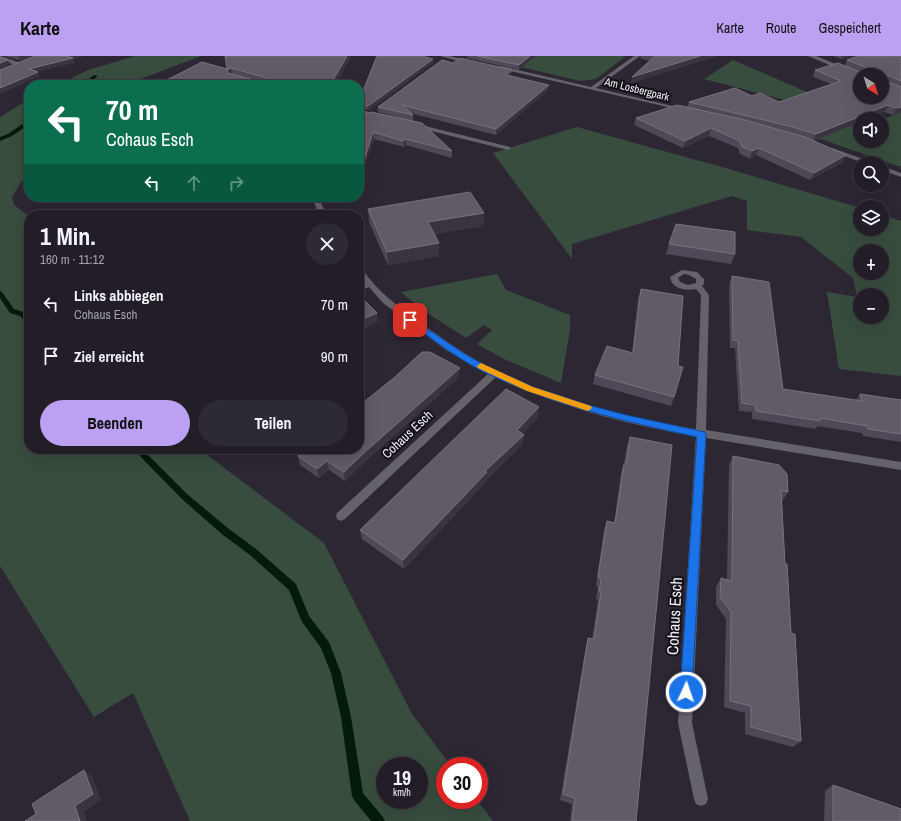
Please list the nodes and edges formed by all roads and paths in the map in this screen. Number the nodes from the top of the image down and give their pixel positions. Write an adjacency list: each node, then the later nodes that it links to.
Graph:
1 (637, 56): 11 (street)
2 (811, 56): 10 (street)
3 (0, 58): 7 (street)
4 (448, 58): 6 (street)
5 (26, 62): 7 (street)
6 (474, 63)
7 (19, 64): 8 (street)
8 (13, 67)
9 (496, 68): 11 (street, Am Losbergpark)
10 (853, 73)
11 (593, 88): 13 (street, Am Losbergpark)
12 (376, 110): 15 (street)
13 (692, 112)
14 (364, 114): 15 (street)
15 (367, 116): 16 (street)
16 (386, 118)
17 (409, 124): 18 (street)
18 (508, 148)
19 (828, 149): 20 (street)
20 (853, 157)
21 (889, 171): 22 (street)
22 (901, 175)
23 (364, 277): 24 (street)
24 (370, 284): 26 (street); 27 (street)
25 (698, 286): 28 (street, Cohaus Esch)
26 (364, 287)
27 (495, 373): 28 (street); 30 (street, Cohaus Esch)
28 (701, 434): 29 (street); 31 (street, Cohaus Esch)
29 (901, 466)
30 (340, 516)
31 (701, 799)

